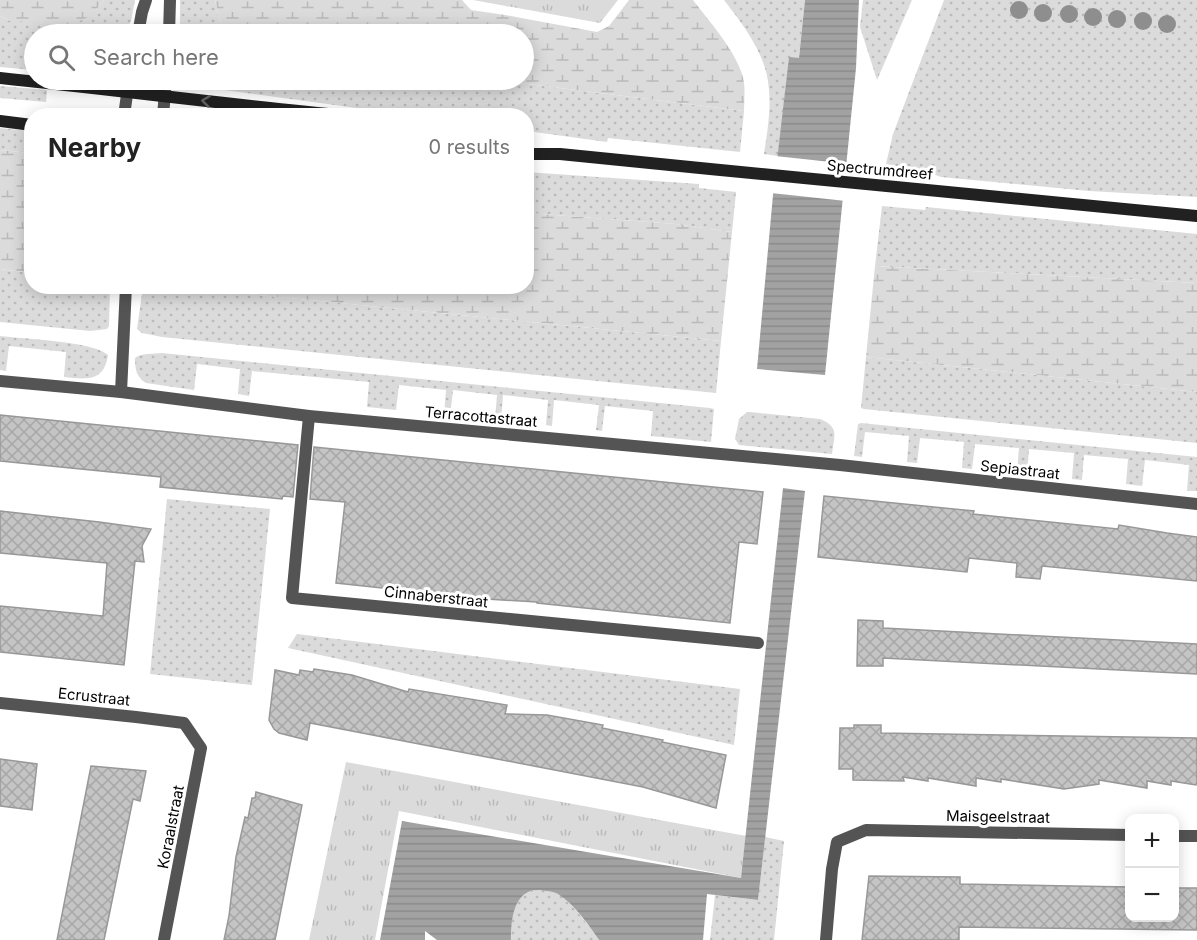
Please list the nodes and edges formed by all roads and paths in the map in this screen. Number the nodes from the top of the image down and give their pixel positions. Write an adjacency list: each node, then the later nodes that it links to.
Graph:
1 (146, 0): 3 (street)
2 (170, 0): 4 (street)
3 (140, 24)
4 (169, 24)
5 (0, 78): 6 (main road)
6 (24, 79)
7 (127, 90): 11 (street)
8 (145, 90): 10 (main road)
9 (165, 90): 10 (street)
10 (165, 96): 12 (street); 13 (main road, one-way to 10)
11 (124, 108)
12 (164, 108)
13 (265, 108)
14 (0, 121): 15 (main road)
15 (24, 124)
16 (534, 148): 18 (main road, Spectrumdreef)
17 (534, 154): 18 (main road, Spectrumdreef)
18 (560, 154): 19 (main road, Spectrumdreef)
19 (1197, 216)
20 (126, 294): 22 (street)
21 (0, 381): 22 (street, Terracottastraat)
22 (121, 392): 23 (street, Terracottastraat)
23 (309, 417): 24 (street, Terracottastraat); 26 (street, Cinnaberstraat)
24 (840, 465): 25 (street, Sepiastraat)
25 (1197, 504)
26 (758, 643)
27 (0, 703): 28 (street, Ecrustraat)
28 (184, 723): 32 (street, Koraalstraat)
29 (1125, 835): 33 (street, Maisgeelstraat)
30 (1179, 836): 31 (street)
31 (1197, 836)
32 (164, 940)
33 (826, 940)

